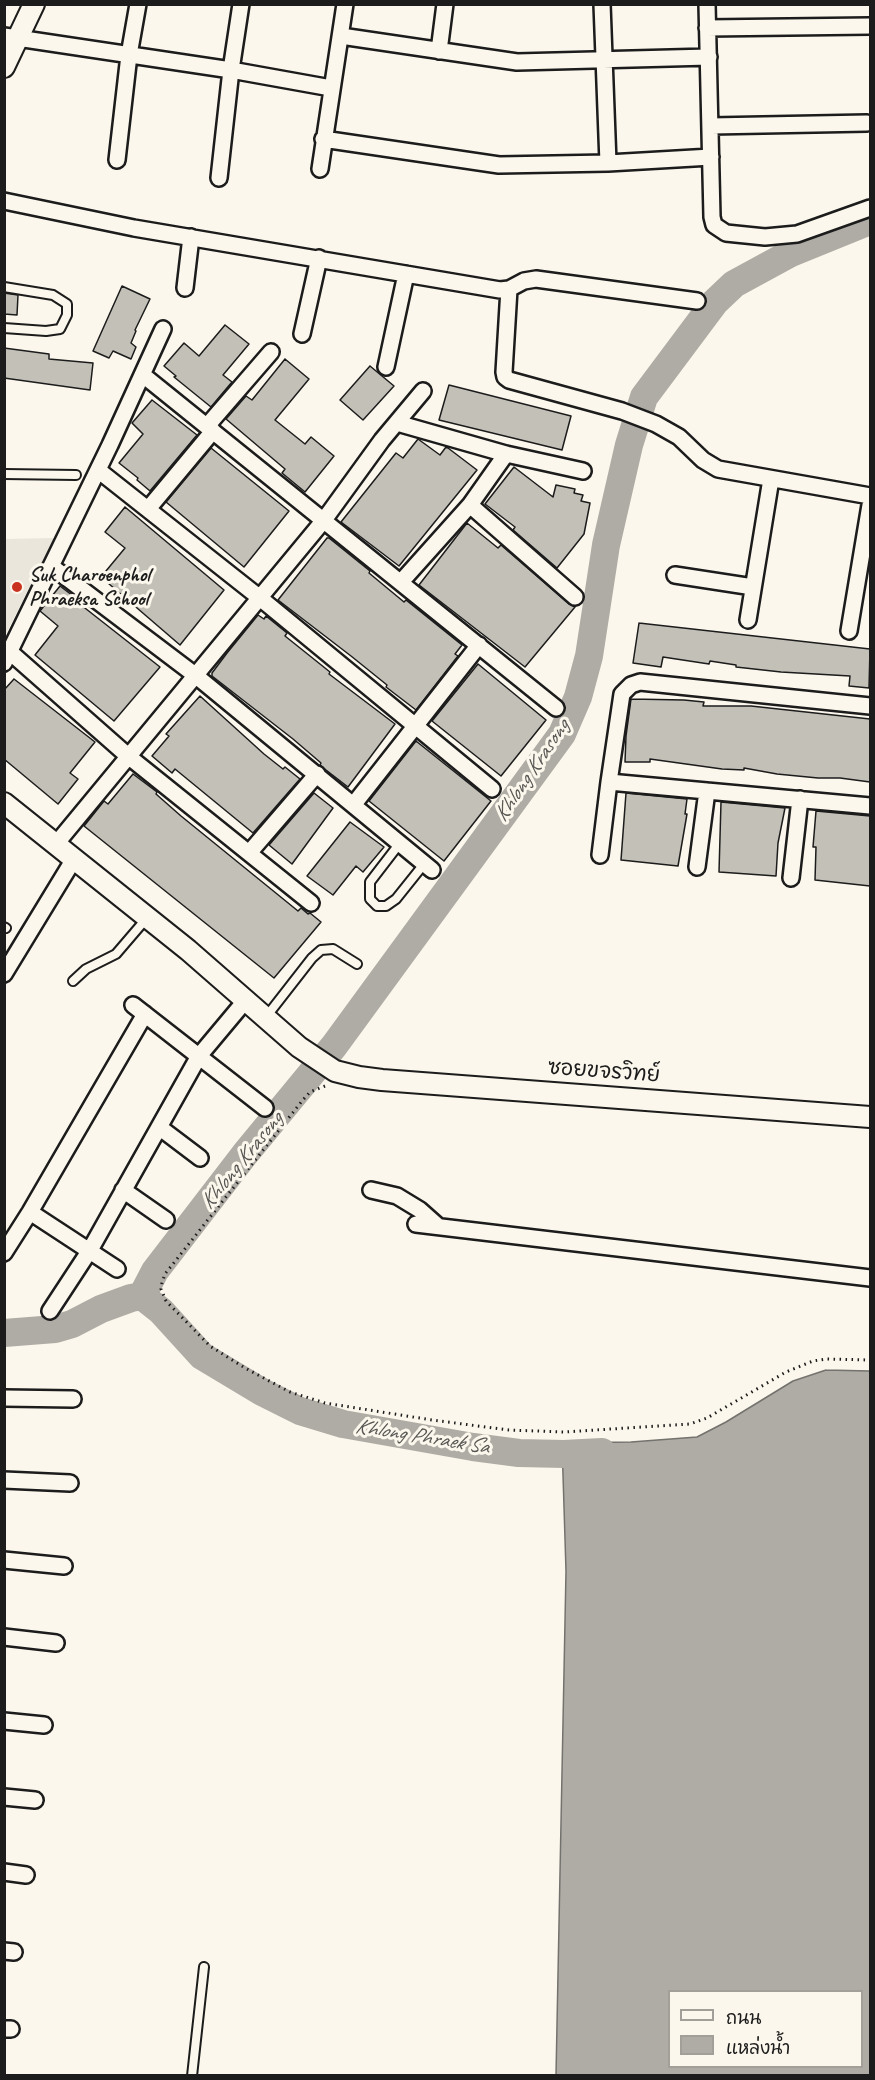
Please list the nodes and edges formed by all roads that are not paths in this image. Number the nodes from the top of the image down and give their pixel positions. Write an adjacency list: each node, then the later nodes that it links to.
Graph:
1 (34, 4): 11 (street)
2 (138, 4): 13 (street)
3 (241, 4): 17 (street)
4 (345, 4): 10 (street)
5 (446, 4): 12 (street)
6 (602, 4): 15 (street)
7 (707, 4): 9 (street)
8 (870, 26): 9 (street)
9 (707, 28): 14 (street)
10 (341, 36): 12 (street); 18 (street)
11 (11, 37): 13 (street); 16 (street)
12 (439, 51): 15 (street)
13 (129, 55): 17 (street); 23 (street)
14 (709, 57): 15 (street); 20 (street)
15 (603, 60): 24 (street)
16 (4, 67)
17 (231, 70): 18 (street); 26 (street)
18 (331, 88): 21 (street)
19 (867, 123): 20 (street)
20 (711, 126): 22 (street)
21 (324, 139): 24 (street); 25 (street)
22 (711, 157): 24 (street); 28 (street)
23 (117, 160)
24 (608, 163)
25 (320, 169)
26 (219, 178)
27 (4, 201): 29 (street)
28 (870, 208)
29 (191, 237): 30 (street); 33 (street)
30 (319, 258): 31 (street); 38 (street)
31 (406, 274): 34 (street); 40 (street)
32 (4, 287): 36 (lane)
33 (185, 288)
34 (509, 289): 35 (street); 50 (street)
35 (697, 301)
36 (4, 328)
37 (163, 329): 41 (street)
38 (302, 334)
39 (271, 352): 44 (street)
40 (386, 367)
41 (142, 375): 44 (street); 46 (street)
42 (423, 391): 43 (street)
43 (397, 423): 45 (street); 55 (street)
44 (210, 429): 54 (street); 55 (street)
45 (506, 454): 47 (street); 52 (street)
46 (98, 470): 54 (street); 56 (street)
47 (583, 471)
48 (4, 474): 49 (lane)
49 (76, 475)
50 (771, 479): 51 (street); 59 (street)
51 (870, 496)
52 (470, 505): 58 (street); 60 (street)
53 (870, 505): 63 (street)
54 (148, 509): 61 (street)
55 (324, 520): 58 (street); 61 (street)
56 (51, 566): 65 (street); 66 (street)
57 (675, 575): 59 (street)
58 (401, 582): 64 (street)
59 (753, 587): 62 (street)
60 (575, 597)
61 (260, 598): 66 (street); 69 (street)
62 (748, 620)
63 (849, 631)
64 (479, 645): 68 (street); 69 (street)
65 (7, 658): 70 (street)
66 (195, 675): 70 (street); 71 (street)
67 (870, 706): 72 (street)
68 (556, 708)
69 (415, 726): 73 (street); 77 (street)
70 (128, 756): 80 (street); 81 (street)
71 (317, 774): 77 (street); 81 (street)
72 (609, 782): 74 (street); 82 (street)
73 (492, 789)
74 (707, 791): 75 (street); 85 (street)
75 (800, 799): 78 (street); 86 (street)
76 (4, 804): 80 (street)
77 (354, 804): 79 (street)
78 (870, 806)
79 (400, 843): 84 (street); 84 (lane)
80 (56, 844): 83 (street)
81 (249, 853): 87 (street)
82 (600, 855)
83 (74, 859): 88 (street); 90 (street)
84 (428, 867)
85 (697, 867)
86 (790, 878)
87 (311, 903)
88 (148, 918): 91 (lane); 92 (street)
89 (357, 964): 93 (lane)
90 (4, 974)
91 (73, 981)
92 (245, 1001): 93 (street); 94 (street)
93 (265, 1018): 96 (street, ซอยขจรวิทย์)
94 (199, 1056): 95 (street); 97 (street); 101 (street)
95 (265, 1108)
96 (870, 1116)
97 (159, 1127): 98 (street); 99 (street)
98 (200, 1158)
99 (123, 1190): 102 (street); 105 (street)
100 (371, 1190): 104 (street)
101 (30, 1212): 105 (street); 106 (street)
102 (166, 1220)
103 (416, 1224): 104 (street)
104 (438, 1227): 108 (street)
105 (90, 1250): 107 (street); 109 (street)
106 (4, 1252)
107 (117, 1269)
108 (870, 1278)
109 (50, 1311)
110 (4, 1398): 111 (street)
111 (73, 1399)
112 (4, 1480): 113 (street)
113 (70, 1483)
114 (4, 1560): 115 (street)
115 (64, 1566)
116 (4, 1637): 117 (street)
117 (56, 1643)
118 (4, 1721): 119 (street)
119 (44, 1725)
120 (4, 1797): 121 (street)
121 (35, 1800)
122 (4, 1872): 123 (street)
123 (26, 1875)
124 (204, 1967): 125 (lane)
125 (192, 2076)

